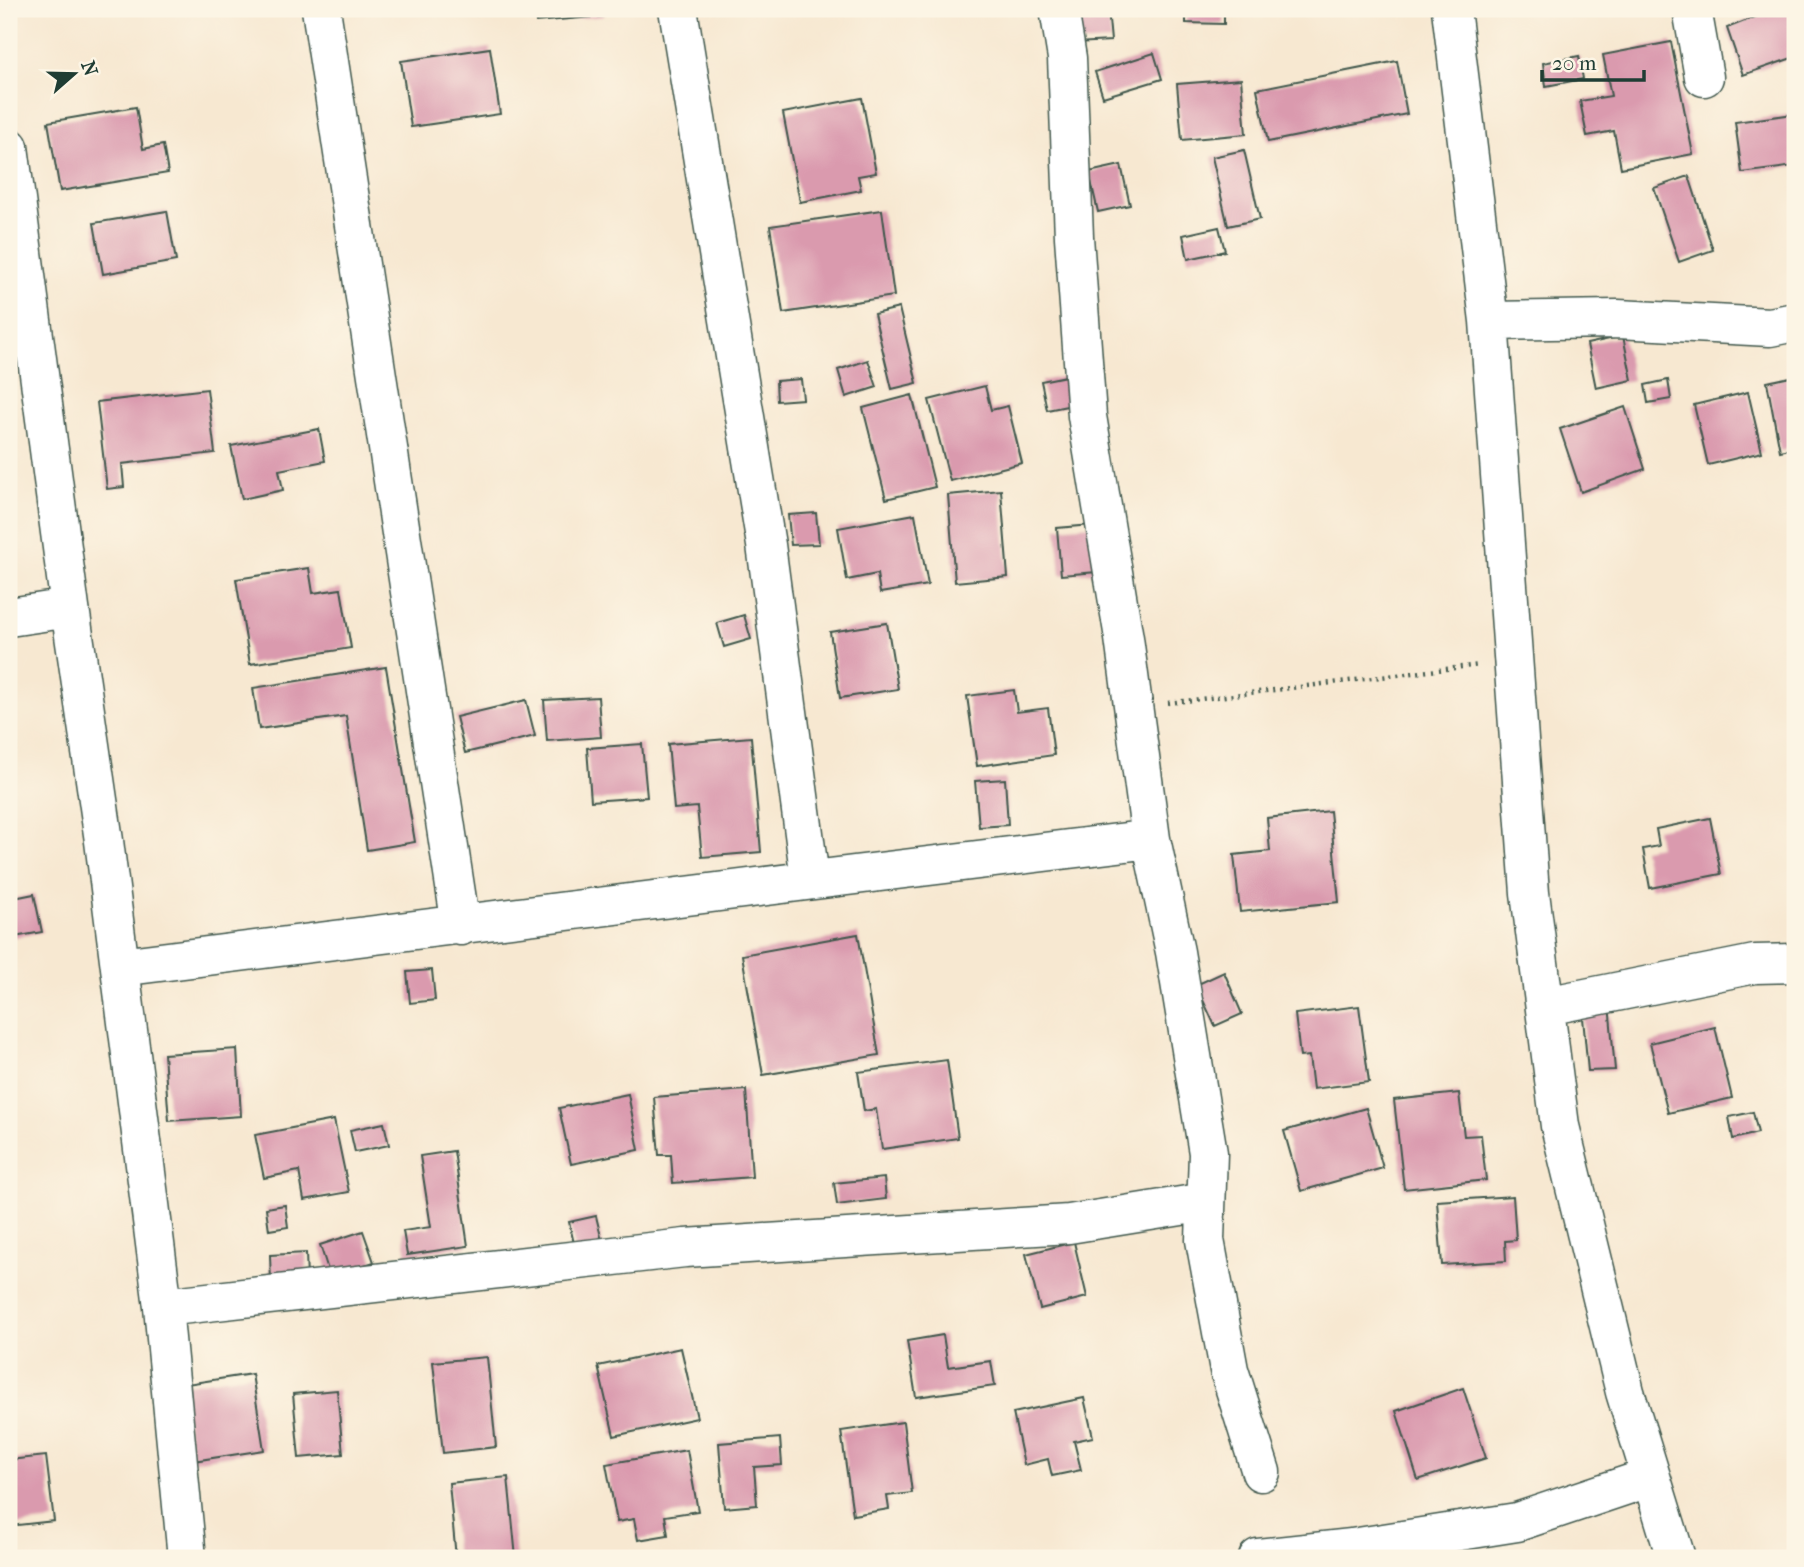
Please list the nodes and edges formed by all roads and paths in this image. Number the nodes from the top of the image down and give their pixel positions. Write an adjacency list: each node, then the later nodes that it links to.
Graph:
1 (321, 9): 17 (street)
2 (678, 9): 16 (street)
3 (1059, 9): 14 (street)
4 (1451, 9): 9 (street)
5 (1692, 9): 6 (street)
6 (1704, 77)
7 (9, 148): 8 (street)
8 (17, 269): 11 (street)
9 (1489, 321): 10 (street); 13 (street)
10 (1795, 322)
11 (70, 608): 12 (street); 19 (street)
12 (9, 617)
13 (1515, 660): 14 (path); 20 (street)
14 (1132, 708): 15 (street)
15 (1151, 839): 16 (street); 21 (street)
16 (810, 879): 17 (street)
17 (461, 926): 19 (street)
18 (1795, 963): 20 (street)
19 (120, 967): 22 (street)
20 (1546, 1006): 24 (street)
21 (1206, 1202): 22 (street); 23 (street)
22 (163, 1307): 25 (street)
23 (1261, 1472)
24 (1651, 1477): 26 (street); 27 (street)
25 (187, 1558)
26 (1258, 1558)
27 (1676, 1558)

